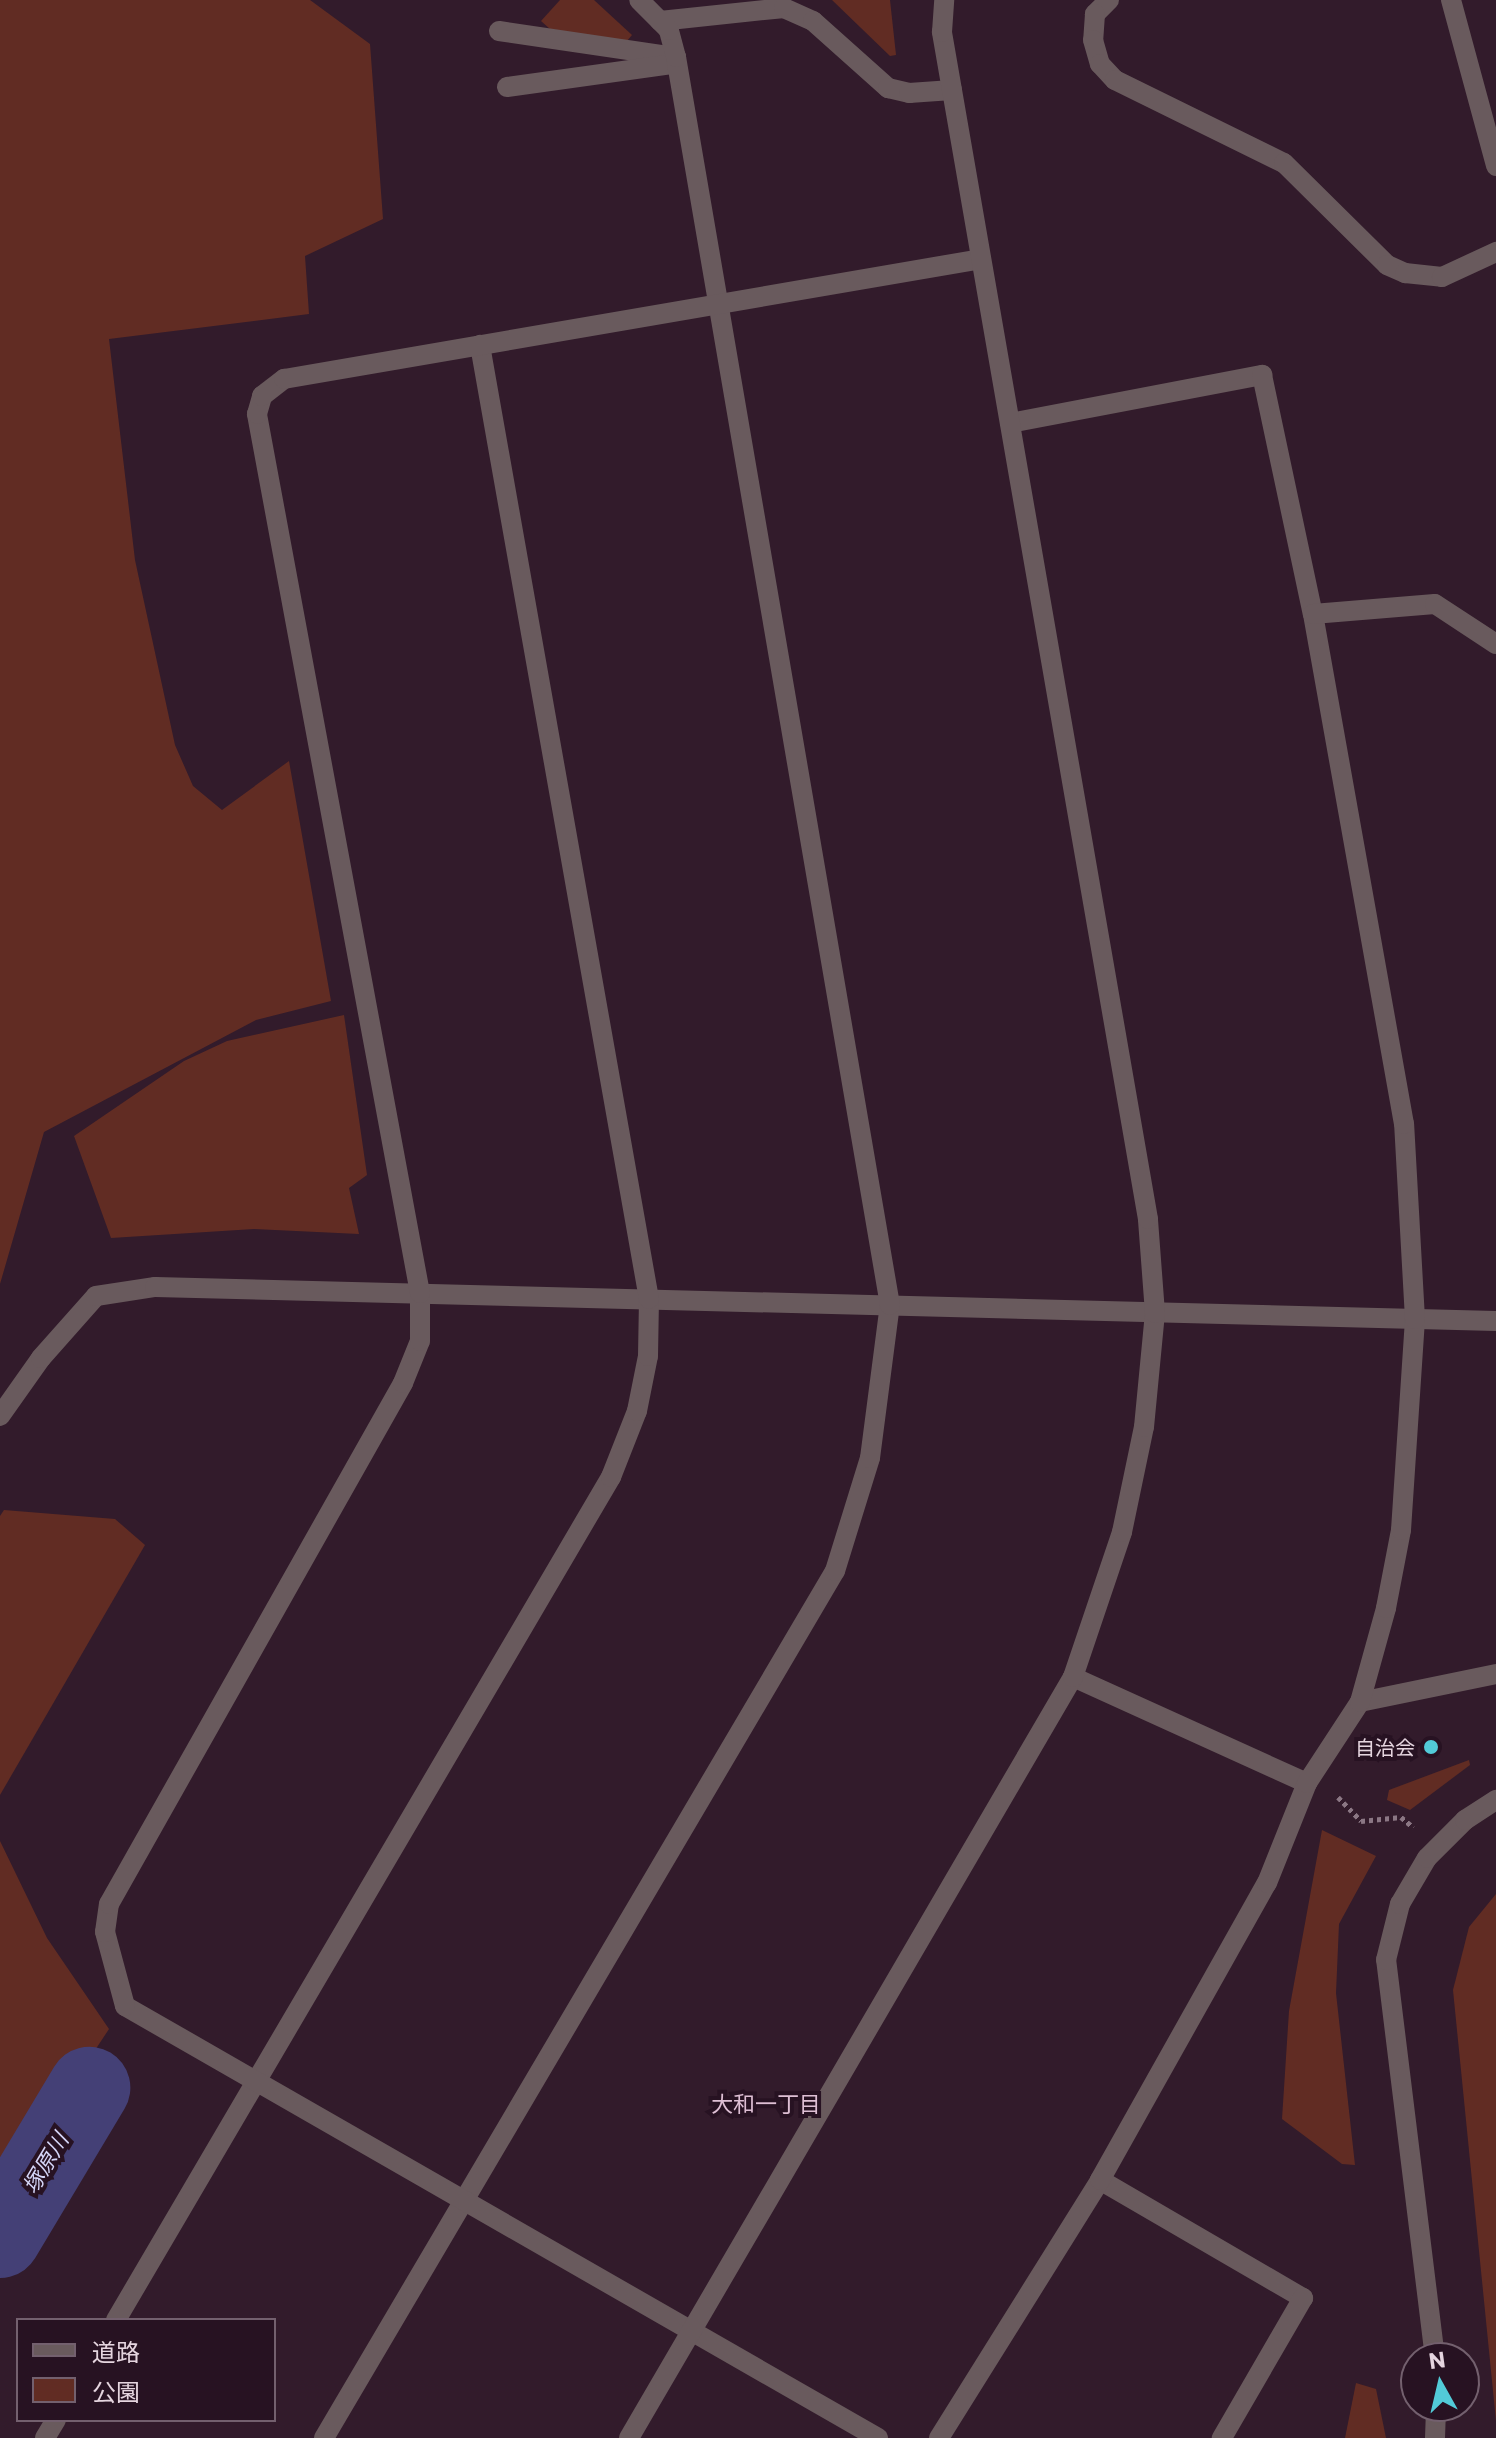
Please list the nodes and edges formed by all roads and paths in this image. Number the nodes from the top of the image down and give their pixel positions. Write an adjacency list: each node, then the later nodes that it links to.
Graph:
1 (639, 0): 5 (street)
2 (944, 0): 9 (street)
3 (1109, 0): 11 (street)
4 (1451, 0): 10 (street)
5 (660, 21): 7 (street); 9 (street)
6 (499, 31): 7 (street)
7 (677, 60): 8 (street); 13 (street)
8 (507, 87)
9 (952, 90): 12 (street)
10 (1496, 166)
11 (1496, 252)
12 (981, 259): 13 (street); 15 (street)
13 (720, 303): 14 (street); 20 (street)
14 (480, 345): 18 (street); 19 (street)
15 (1010, 423): 16 (street); 21 (street)
16 (1313, 614): 17 (street); 22 (street)
17 (1496, 644)
18 (420, 1293): 19 (street); 24 (street); 31 (street)
19 (649, 1299): 20 (street); 31 (street)
20 (890, 1305): 21 (street); 33 (street)
21 (1155, 1313): 22 (street); 26 (street)
22 (1415, 1319): 23 (street); 27 (street)
23 (1496, 1321)
24 (0, 1416)
25 (1496, 1674): 27 (street)
26 (1073, 1677): 28 (street); 35 (street)
27 (1360, 1702): 28 (street)
28 (1307, 1783): 30 (path); 32 (street)
29 (1496, 1800): 30 (street)
30 (1441, 1843): 36 (street)
31 (260, 2083): 33 (street); 34 (street)
32 (1100, 2180): 40 (street); 41 (street)
33 (465, 2200): 35 (street); 37 (street)
34 (117, 2318)
35 (691, 2331): 38 (street); 39 (street)
36 (1433, 2342)
37 (324, 2438)
38 (629, 2438)
39 (878, 2438)
40 (939, 2438)
41 (1222, 2438)

